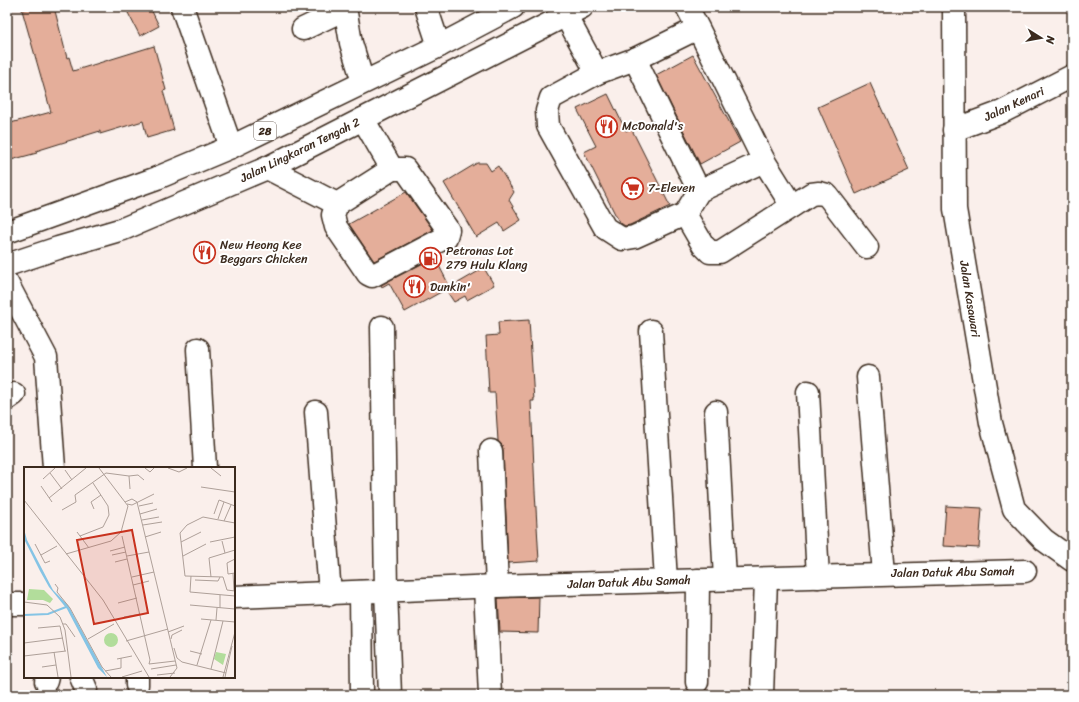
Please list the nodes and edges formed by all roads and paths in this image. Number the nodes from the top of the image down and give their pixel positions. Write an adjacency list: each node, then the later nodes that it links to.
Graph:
1 (182, 7): 17 (main road)
2 (426, 7): 10 (main road)
3 (513, 7): 10 (main road, 28)
4 (687, 7): 8 (main road)
5 (954, 7): 16 (main road, Jalan Kasawari)
6 (345, 8): 9 (main road); 14 (main road)
7 (574, 11): 12 (main road); 15 (main road, Jalan Lingkaran Tengah 2)
8 (698, 28): 11 (main road); 18 (main road)
9 (303, 29)
10 (439, 46): 14 (main road, 28)
11 (635, 59): 12 (main road); 21 (main road)
12 (597, 73): 24 (main road)
13 (1072, 76): 16 (main road, Jalan Kenari)
14 (363, 82): 17 (main road, 28)
15 (364, 119): 19 (main road, Jalan Lingkaran Tengah 2); 20 (main road)
16 (954, 130): 39 (main road, Jalan Kasawari)
17 (231, 147): 25 (main road, 28)
18 (764, 161): 21 (main road); 23 (main road)
19 (266, 168): 22 (main road); 27 (main road, Jalan Lingkaran Tengah 2)
20 (392, 169): 22 (main road); 22 (main road)
21 (699, 191): 24 (main road)
22 (337, 204)
23 (792, 206): 24 (main road); 26 (main road)
24 (685, 214)
25 (7, 232)
26 (868, 247)
27 (7, 265)
28 (7, 283): 37 (main road)
29 (382, 327): 48 (main road)
30 (651, 331): 46 (main road)
31 (198, 349): 38 (main road)
32 (868, 377): 41 (main road)
33 (808, 392): 42 (main road)
34 (316, 412): 50 (main road)
35 (716, 412): 43 (main road)
36 (491, 451): 47 (main road)
37 (54, 467)
38 (206, 467)
39 (1072, 560)
40 (1025, 570): 41 (main road, Jalan Datuk Abu Samah)
41 (884, 574): 42 (main road, Jalan Datuk Abu Samah)
42 (818, 576): 44 (main road, Jalan Datuk Abu Samah)
43 (725, 579): 44 (main road, Jalan Datuk Abu Samah); 45 (main road, Jalan Datuk Abu Samah)
44 (766, 579): 58 (main road)
45 (698, 580): 46 (main road, Jalan Datuk Abu Samah); 54 (main road)
46 (666, 581): 47 (main road, Jalan Datuk Abu Samah)
47 (491, 586): 48 (main road, Jalan Datuk Abu Samah); 57 (main road)
48 (386, 590): 49 (main road, Jalan Datuk Abu Samah); 56 (main road)
49 (361, 592): 50 (main road, Jalan Datuk Abu Samah); 55 (main road)
50 (330, 594): 51 (main road, Jalan Datuk Abu Samah)
51 (235, 597)
52 (7, 604): 53 (main road)
53 (24, 604)
54 (697, 682)
55 (362, 695)
56 (390, 695)
57 (490, 695)
58 (762, 695)

